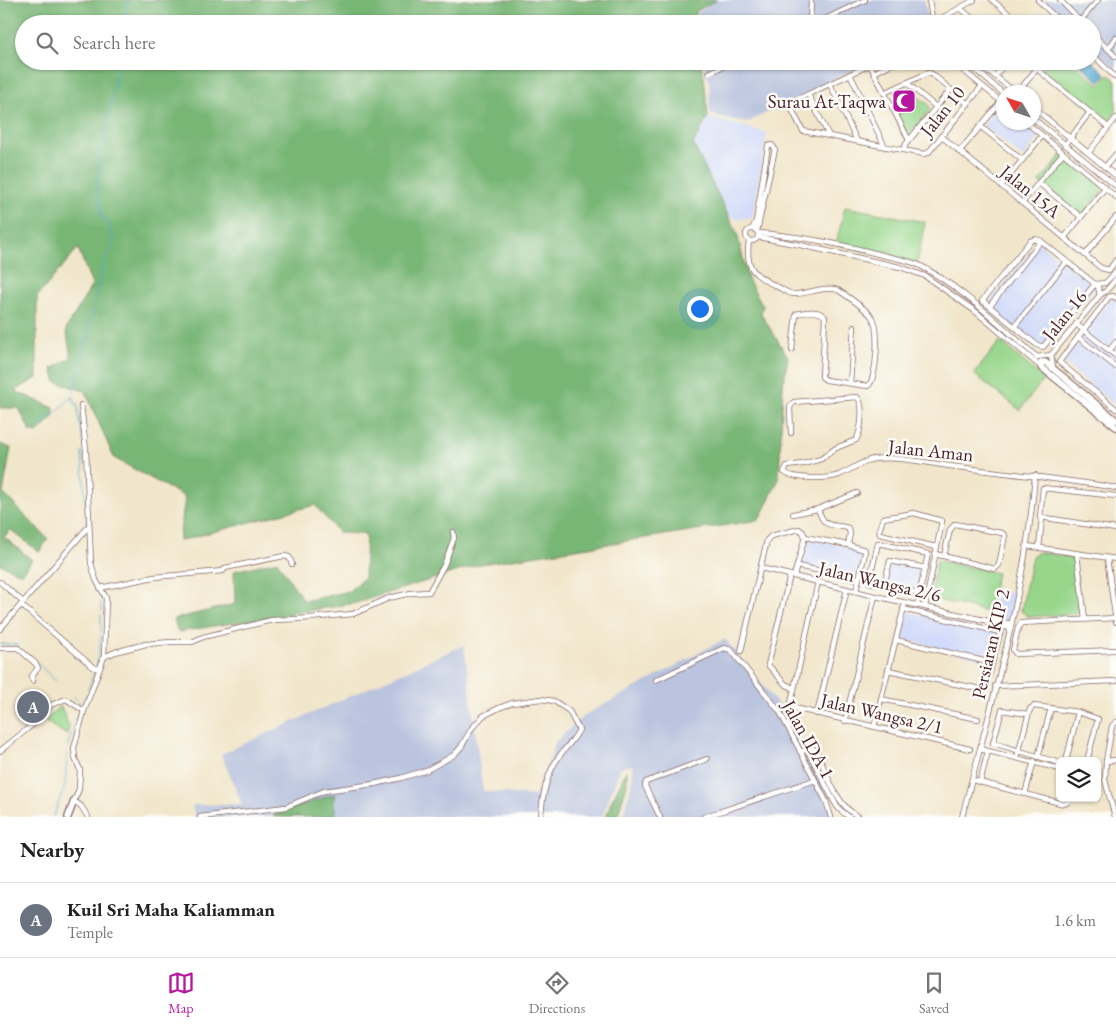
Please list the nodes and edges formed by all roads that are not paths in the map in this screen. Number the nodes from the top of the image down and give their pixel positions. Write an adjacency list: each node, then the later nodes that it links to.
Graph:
1 (811, 0): 10 (street)
2 (866, 0): 11 (street)
3 (929, 0): 12 (street)
4 (974, 0): 9 (street)
5 (992, 0): 15 (street)
6 (1038, 0): 16 (street)
7 (1060, 0): 17 (street)
8 (1098, 0): 18 (street)
9 (960, 8): 13 (street); 14 (street)
10 (810, 15)
11 (834, 15)
12 (932, 15)
13 (950, 15)
14 (968, 15)
15 (1010, 15)
16 (1053, 15)
17 (1075, 15)
18 (1087, 15)
19 (1116, 38): 21 (street)
20 (1101, 42): 21 (street)
21 (1108, 49): 22 (street)
22 (1116, 57)
23 (1101, 63): 37 (street)
24 (715, 70): 34 (street)
25 (859, 70): 35 (street)
26 (878, 70): 33 (street)
27 (963, 70): 42 (street)
28 (974, 70): 44 (street)
29 (987, 70): 36 (street)
30 (1000, 70): 36 (street)
31 (1036, 70): 41 (street)
32 (1038, 70): 53 (street)
33 (874, 72): 46 (street)
34 (709, 73)
35 (850, 74): 39 (street); 67 (street)
36 (995, 76): 40 (street)
37 (1116, 78)
38 (907, 83): 43 (street); 46 (street); 51 (street)
39 (830, 84): 45 (street); 65 (street)
40 (1007, 85)
41 (1023, 85)
42 (982, 86): 47 (street); 49 (street, Jalan 10)
43 (950, 90): 49 (street); 51 (street)
44 (996, 92)
45 (808, 94): 48 (street); 60 (street)
46 (884, 94): 64 (street)
47 (996, 95)
48 (789, 104): 50 (street); 60 (street)
49 (968, 104): 61 (street, Jalan 10)
50 (781, 107)
51 (936, 107): 64 (street)
52 (996, 107): 57 (street)
53 (1090, 112): 58 (street); 63 (street)
54 (1041, 114): 63 (street)
55 (1116, 118): 58 (street)
56 (1041, 125): 66 (street)
57 (980, 126): 69 (street); 73 (street)
58 (1108, 127): 70 (street)
59 (1035, 130): 62 (street)
60 (829, 136): 65 (street)
61 (941, 136): 68 (street, Jalan 10); 69 (street, Jalan 15A)
62 (1042, 136): 71 (street); 73 (street)
63 (1070, 138): 66 (street); 70 (street)
64 (909, 140): 68 (street)
65 (857, 141): 67 (street)
66 (1065, 144): 78 (street)
67 (885, 147): 68 (street)
68 (903, 150)
69 (959, 152): 77 (street, Jalan 15A)
70 (1088, 152): 74 (street)
71 (1063, 153): 76 (street); 79 (street)
72 (1116, 154): 74 (street)
73 (1022, 160): 77 (street)
74 (1105, 167): 75 (street)
75 (1116, 176)
76 (1039, 183): 81 (street); 83 (street)
77 (1001, 186): 81 (street, Jalan 15A)
78 (1116, 186)
79 (1105, 188): 80 (street); 83 (street)
80 (1116, 197)
81 (1022, 203): 85 (street, Jalan 15A)
82 (1116, 217): 88 (street)
83 (1081, 218): 85 (street)
84 (756, 232): 84 (street); 86 (street); 86 (street); 98 (street); 98 (street)
85 (1064, 238): 88 (street, Jalan 15A)
86 (749, 240): 113 (street)
87 (1042, 241): 90 (street); 96 (street); 97 (street)
88 (1085, 255): 89 (street, Jalan 15A)
89 (1116, 260)
90 (1067, 261): 93 (street); 101 (street)
91 (1116, 272): 93 (street, Jalan 16)
92 (1116, 279): 94 (street, Jalan 16)
93 (1095, 284): 94 (street, Jalan 16); 101 (street)
94 (1100, 294): 99 (street, Jalan 16)
95 (1114, 297): 102 (street)
96 (983, 301): 97 (street); 98 (street)
97 (990, 306): 101 (street)
98 (976, 309): 109 (street)
99 (1076, 324): 102 (street); 107 (street, Jalan 16)
100 (854, 327): 113 (street)
101 (1014, 327)
102 (1083, 330): 103 (street); 106 (street)
103 (1078, 337): 111 (street); 115 (street)
104 (1116, 342): 106 (street)
105 (792, 350): 113 (street)
106 (1109, 351): 108 (street)
107 (1051, 355): 109 (street, Jalan 16); 112 (street, Jalan 16)
108 (1116, 356)
109 (1035, 359): 110 (street)
110 (1041, 367): 112 (main road); 117 (main road)
111 (1116, 367)
112 (1054, 370): 116 (main road)
113 (850, 383)
114 (81, 405): 126 (street)
115 (1116, 409)
116 (1116, 420)
117 (1116, 427)
118 (791, 433): 119 (street, Jalan Aman)
119 (1035, 475): 120 (street, Jalan Aman); 131 (street, Persiaran KIP 2)
120 (1116, 488)
121 (857, 493): 123 (street)
122 (1116, 496): 125 (street)
123 (818, 509): 124 (street); 130 (street)
124 (793, 514)
125 (1041, 518): 127 (street); 133 (street)
126 (88, 526): 149 (street); 156 (street)
127 (1116, 529)
128 (453, 532): 172 (street)
129 (805, 536): 130 (street); 140 (street); 141 (street)
130 (848, 545): 144 (street)
131 (1027, 546): 133 (street); 165 (street, Persiaran KIP 2)
132 (936, 547): 132 (street); 134 (street)
133 (1039, 548): 135 (street)
134 (935, 554): 136 (street); 158 (street)
135 (1077, 554): 137 (street); 161 (street)
136 (944, 556): 136 (street)
137 (1108, 558): 138 (street); 160 (street)
138 (1116, 559)
139 (292, 564): 148 (street)
140 (797, 566): 143 (street); 144 (street)
141 (760, 568): 143 (street, Jalan Wangsa 2/6); 171 (street)
142 (926, 568): 147 (street); 147 (street); 152 (street)
143 (792, 576): 146 (street, Jalan Wangsa 2/6); 180 (street)
144 (859, 579): 151 (street)
145 (0, 582): 156 (street)
146 (818, 582): 150 (street, Jalan Wangsa 2/6); 180 (street)
147 (884, 585): 152 (street)
148 (108, 587): 149 (street); 154 (street)
149 (100, 588): 154 (street)
150 (847, 589): 151 (street, Jalan Wangsa 2/6); 185 (street)
151 (856, 591): 153 (street, Jalan Wangsa 2/6)
152 (919, 593): 157 (street)
153 (875, 596): 155 (street, Jalan Wangsa 2/6); 188 (street)
154 (106, 598): 172 (street)
155 (905, 603): 157 (street, Jalan Wangsa 2/6); 159 (street)
156 (22, 604): 166 (street); 174 (street)
157 (917, 605): 158 (street, Jalan Wangsa 2/6)
158 (925, 607): 162 (street, Jalan Wangsa 2/6)
159 (903, 609): 167 (street); 168 (street)
160 (1116, 618): 161 (street); 163 (street)
161 (1085, 619): 170 (street)
162 (993, 622): 164 (street, Jalan Wangsa 2/6); 165 (street, Jalan Wangsa 2/6)
163 (1116, 622)
164 (1002, 626): 165 (street, Jalan Wangsa 2/6); 167 (street)
165 (1011, 626): 179 (street, Persiaran KIP 2)
166 (0, 629)
167 (1000, 632): 173 (street)
168 (896, 640): 173 (street); 175 (street)
169 (0, 648): 177 (street)
170 (1116, 650)
171 (741, 651)
172 (104, 657): 174 (street)
173 (992, 662): 175 (street)
174 (99, 669): 183 (street)
175 (888, 670): 181 (street)
176 (656, 680): 197 (street, Jalan IDA 1)
177 (33, 681)
178 (1116, 681): 179 (street)
179 (996, 686): 192 (street, Persiaran KIP 2)
180 (793, 688): 185 (street, Jalan Wangsa 2/1)
181 (881, 699): 187 (street); 190 (street)
182 (1051, 708): 184 (street); 186 (street); 203 (street)
183 (82, 710): 194 (street); 212 (street)
184 (1078, 712): 200 (street); 201 (street)
185 (817, 714): 188 (street, Jalan Wangsa 2/1)
186 (1028, 714): 193 (street); 196 (street)
187 (978, 719)
188 (845, 721): 190 (street, Jalan Wangsa 2/1)
189 (1115, 723): 205 (street)
190 (874, 727): 191 (street, Jalan Wangsa 2/1)
191 (970, 748)
192 (980, 749): 195 (street); 209 (street, Persiaran KIP 2)
193 (1013, 749): 196 (street); 198 (street)
194 (0, 751)
195 (988, 751): 198 (street); 210 (street)
196 (1019, 751): 199 (street); 203 (street)
197 (800, 752): 208 (street, Jalan IDA 1); 217 (street)
198 (1011, 756): 199 (street)
199 (1017, 757): 203 (street)
200 (1067, 757)
201 (1088, 757)
202 (707, 759): 222 (street)
203 (1036, 759): 206 (street); 207 (street); 211 (street)
204 (1116, 760): 205 (street)
205 (1106, 761): 213 (street)
206 (1056, 762)
207 (1056, 767)
208 (815, 780): 223 (street); 224 (street, Jalan IDA 1)
209 (972, 780): 210 (street); 226 (street, Persiaran KIP 2)
210 (980, 782): 211 (street)
211 (1025, 794): 215 (street)
212 (74, 801): 218 (main road); 219 (street)
213 (1113, 801): 227 (street)
214 (1056, 802): 216 (street)
215 (1056, 802)
216 (1068, 802)
217 (850, 816): 225 (street)
218 (68, 817)
219 (88, 817)
220 (200, 817): 221 (street)
221 (541, 817)
222 (660, 817)
223 (704, 817)
224 (831, 817)
225 (859, 817)
226 (962, 817)
227 (1115, 817)

